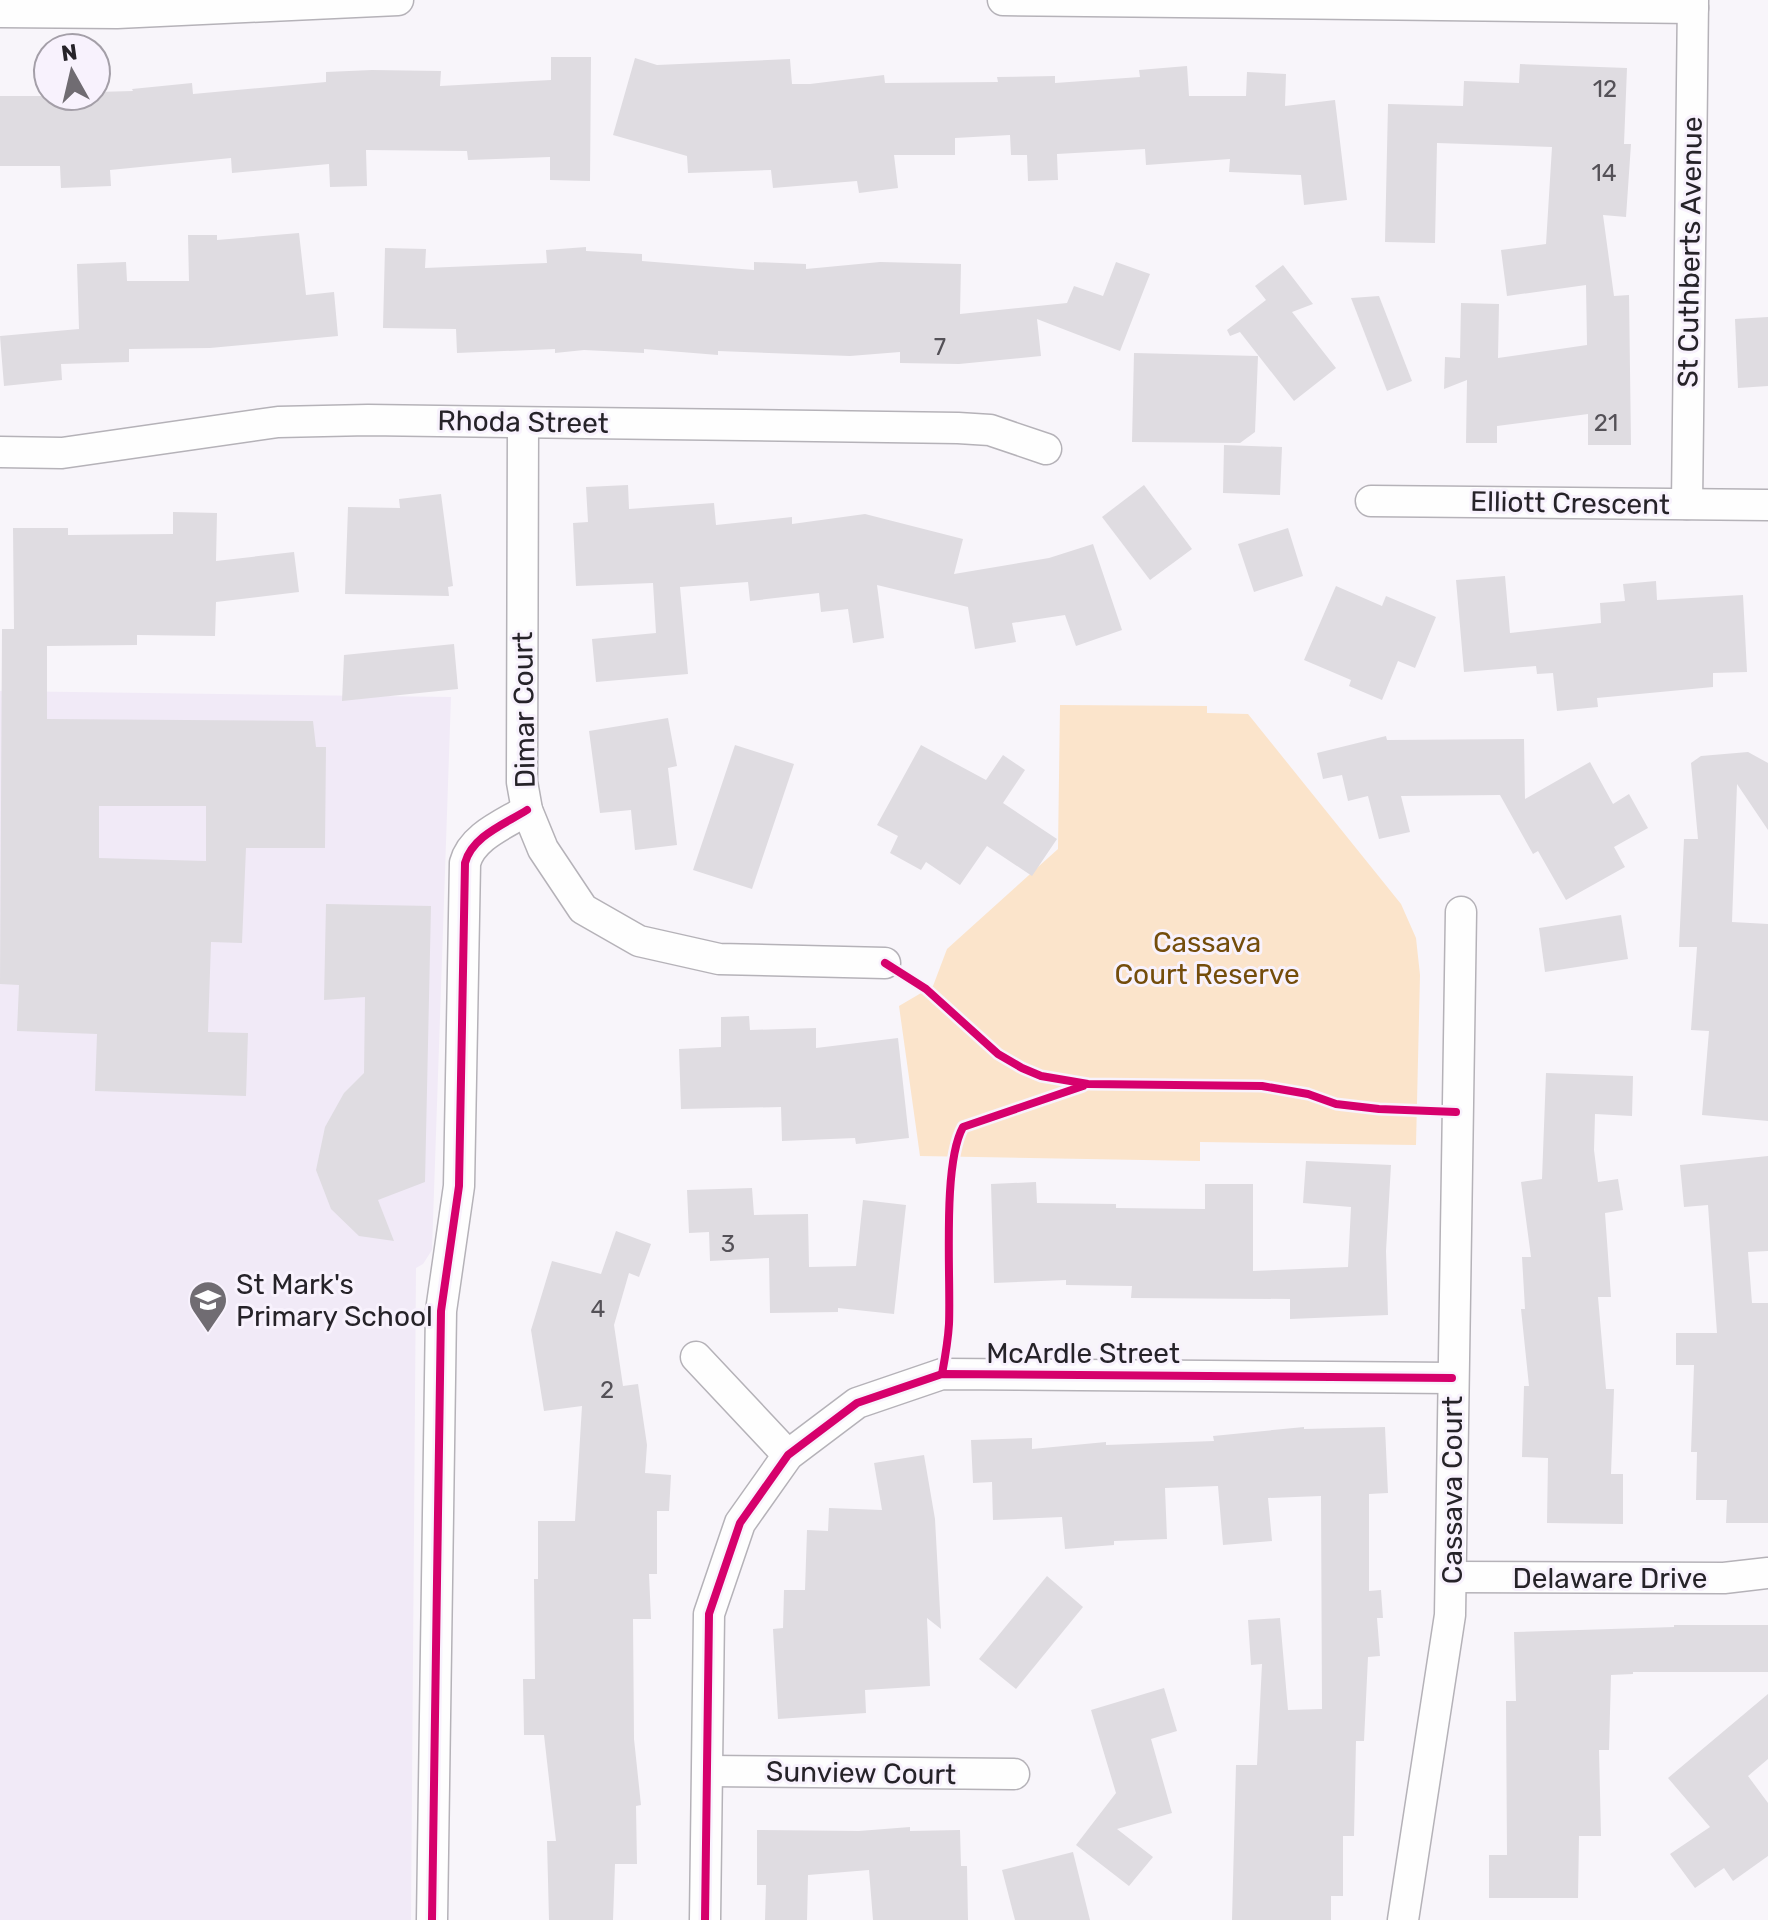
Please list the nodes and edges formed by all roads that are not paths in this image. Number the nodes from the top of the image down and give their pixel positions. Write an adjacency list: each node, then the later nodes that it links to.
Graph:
1 (398, 0): 3 (street)
2 (1003, 0): 4 (street)
3 (339, 2): 5 (street)
4 (1693, 4): 10 (street, St Cuthberts Avenue)
5 (0, 12)
6 (523, 423): 7 (street, Rhoda Street); 8 (street, Rhoda Street); 12 (street, Dimar Court)
7 (1046, 449)
8 (0, 452)
9 (1371, 501): 10 (street, Elliott Crescent)
10 (1687, 504): 11 (street, Elliott Crescent)
11 (1768, 505)
12 (527, 810): 14 (street, Dimar Court); 22 (street)
13 (1461, 912): 16 (street, Cassava Court)
14 (885, 963)
15 (696, 1357): 17 (street)
16 (1452, 1378): 17 (street, McArdle Street); 19 (street, Cassava Court)
17 (788, 1455): 20 (street, McArdle Street)
18 (1768, 1573): 19 (street, Delaware Drive)
19 (1452, 1577): 24 (street, Cassava Court)
20 (708, 1771): 21 (street, Sunview Court); 23 (street, McArdle Street)
21 (1014, 1774)
22 (432, 1920)
23 (705, 1920)
24 (1403, 1920)

